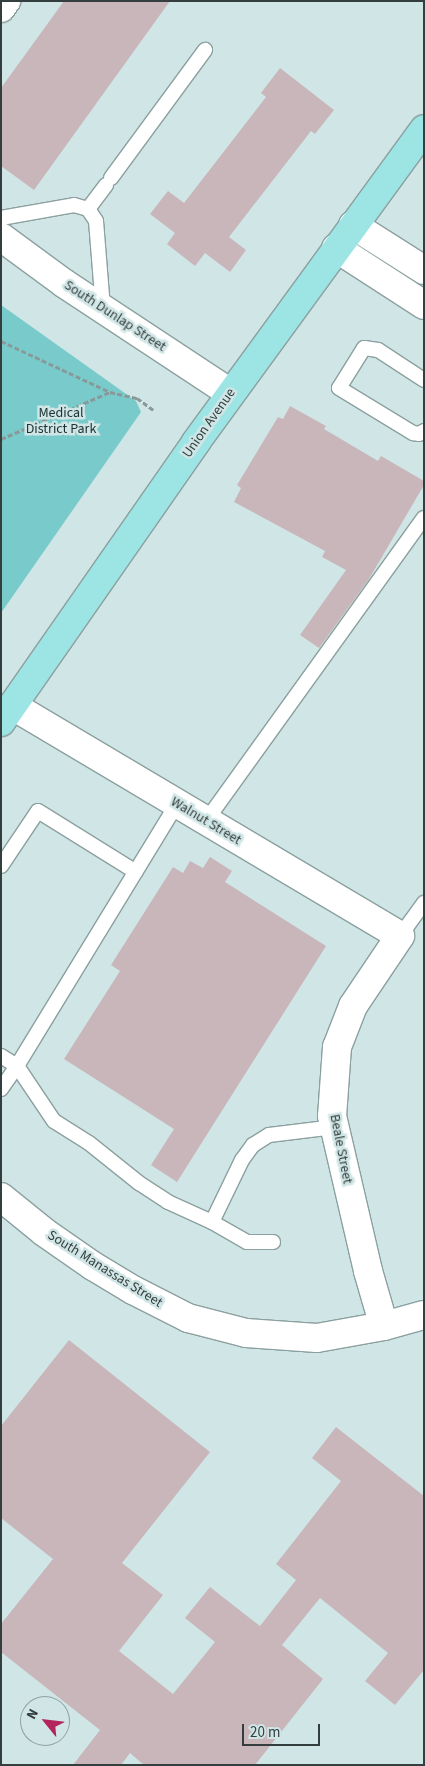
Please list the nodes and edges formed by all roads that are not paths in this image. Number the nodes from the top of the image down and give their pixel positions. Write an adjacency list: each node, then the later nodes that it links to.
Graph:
1 (6, 1): 2 (street)
2 (1, 8)
3 (205, 50): 5 (lane)
4 (424, 129): 7 (main road, Union Avenue)
5 (88, 209): 6 (lane); 12 (lane)
6 (1, 218)
7 (353, 225): 9 (main road, Union Avenue); 10 (street)
8 (1, 237): 12 (street, South Dunlap Street)
9 (336, 248): 11 (street); 14 (main road, Union Avenue)
10 (424, 270)
11 (424, 304)
12 (103, 308): 14 (street, South Dunlap Street)
13 (424, 380): 15 (lane)
14 (230, 393): 17 (main road, Union Avenue)
15 (424, 431)
16 (424, 518): 19 (lane)
17 (7, 714): 18 (street, Walnut Street)
18 (178, 804): 19 (street, Walnut Street); 21 (lane)
19 (206, 821): 23 (street, Walnut Street)
20 (1, 866): 21 (lane)
21 (136, 872): 25 (lane)
22 (424, 903): 23 (lane, Beale Street)
23 (400, 936): 27 (street, Beale Street)
24 (1, 1056): 25 (lane)
25 (17, 1066): 26 (lane); 29 (lane)
26 (1, 1089)
27 (335, 1127): 29 (lane); 32 (street, Beale Street)
28 (1, 1197): 32 (street, South Manassas Street)
29 (212, 1222): 30 (lane)
30 (273, 1242)
31 (424, 1315): 32 (street, South Manassas Street)
32 (384, 1326)

